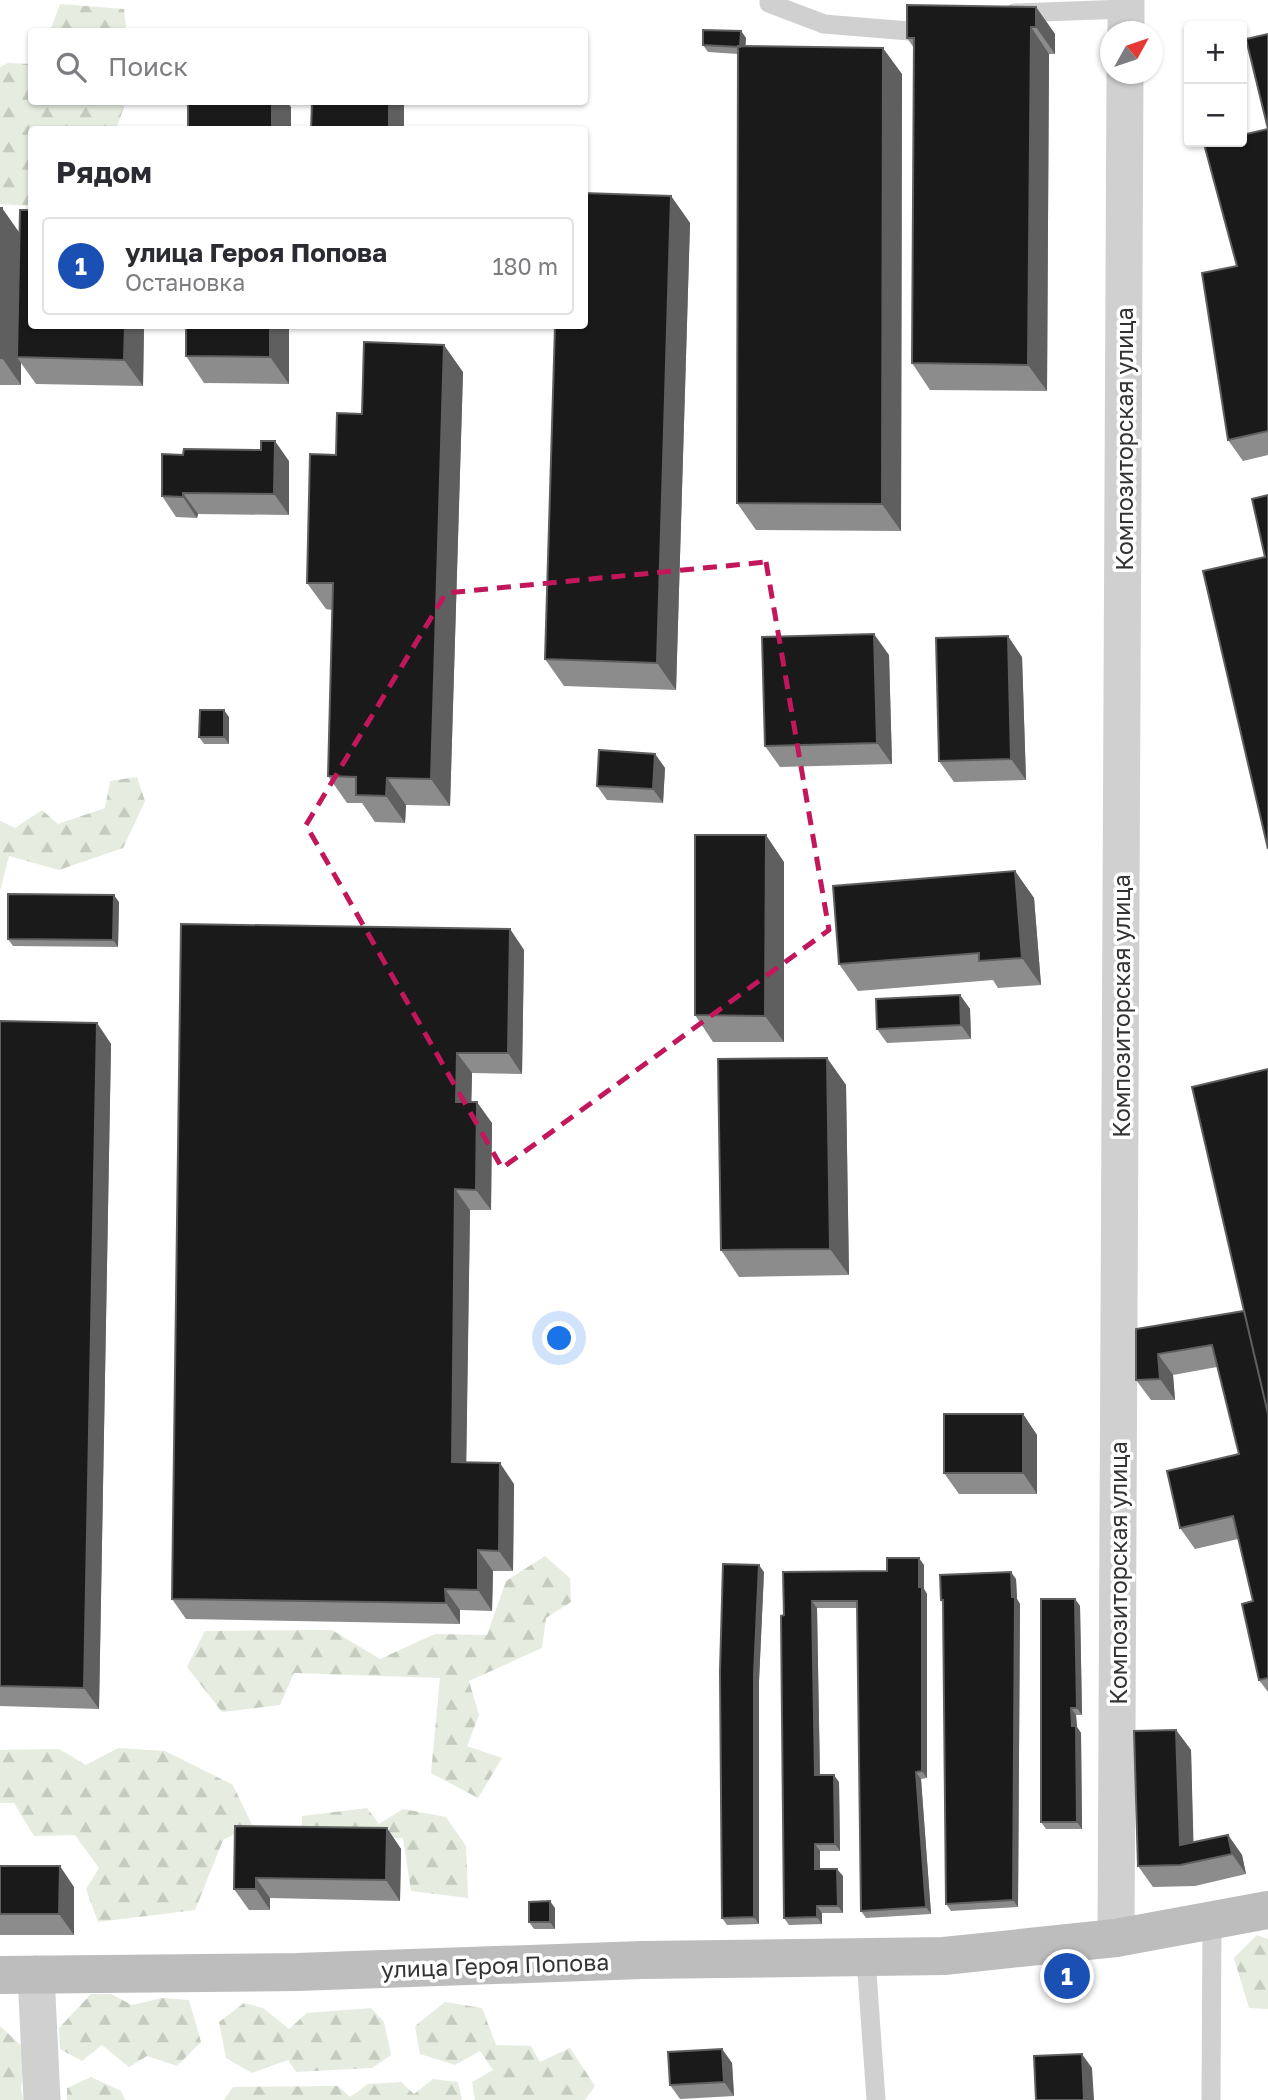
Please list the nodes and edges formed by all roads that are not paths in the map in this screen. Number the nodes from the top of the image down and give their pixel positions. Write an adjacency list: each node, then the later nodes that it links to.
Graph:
1 (769, 0): 4 (lane)
2 (1126, 13): 3 (lane)
3 (995, 14)
4 (909, 31)
5 (1125, 84): 8 (street, Композиторская улица)
6 (1268, 1910): 7 (street, улица Героя Попова)
7 (1212, 1922): 8 (street, улица Героя Попова); 13 (lane)
8 (1115, 1938): 9 (street, улица Героя Попова)
9 (866, 1958): 10 (street, улица Героя Попова); 12 (lane)
10 (18, 1975): 11 (street)
11 (42, 2100)
12 (876, 2100)
13 (1210, 2100)

